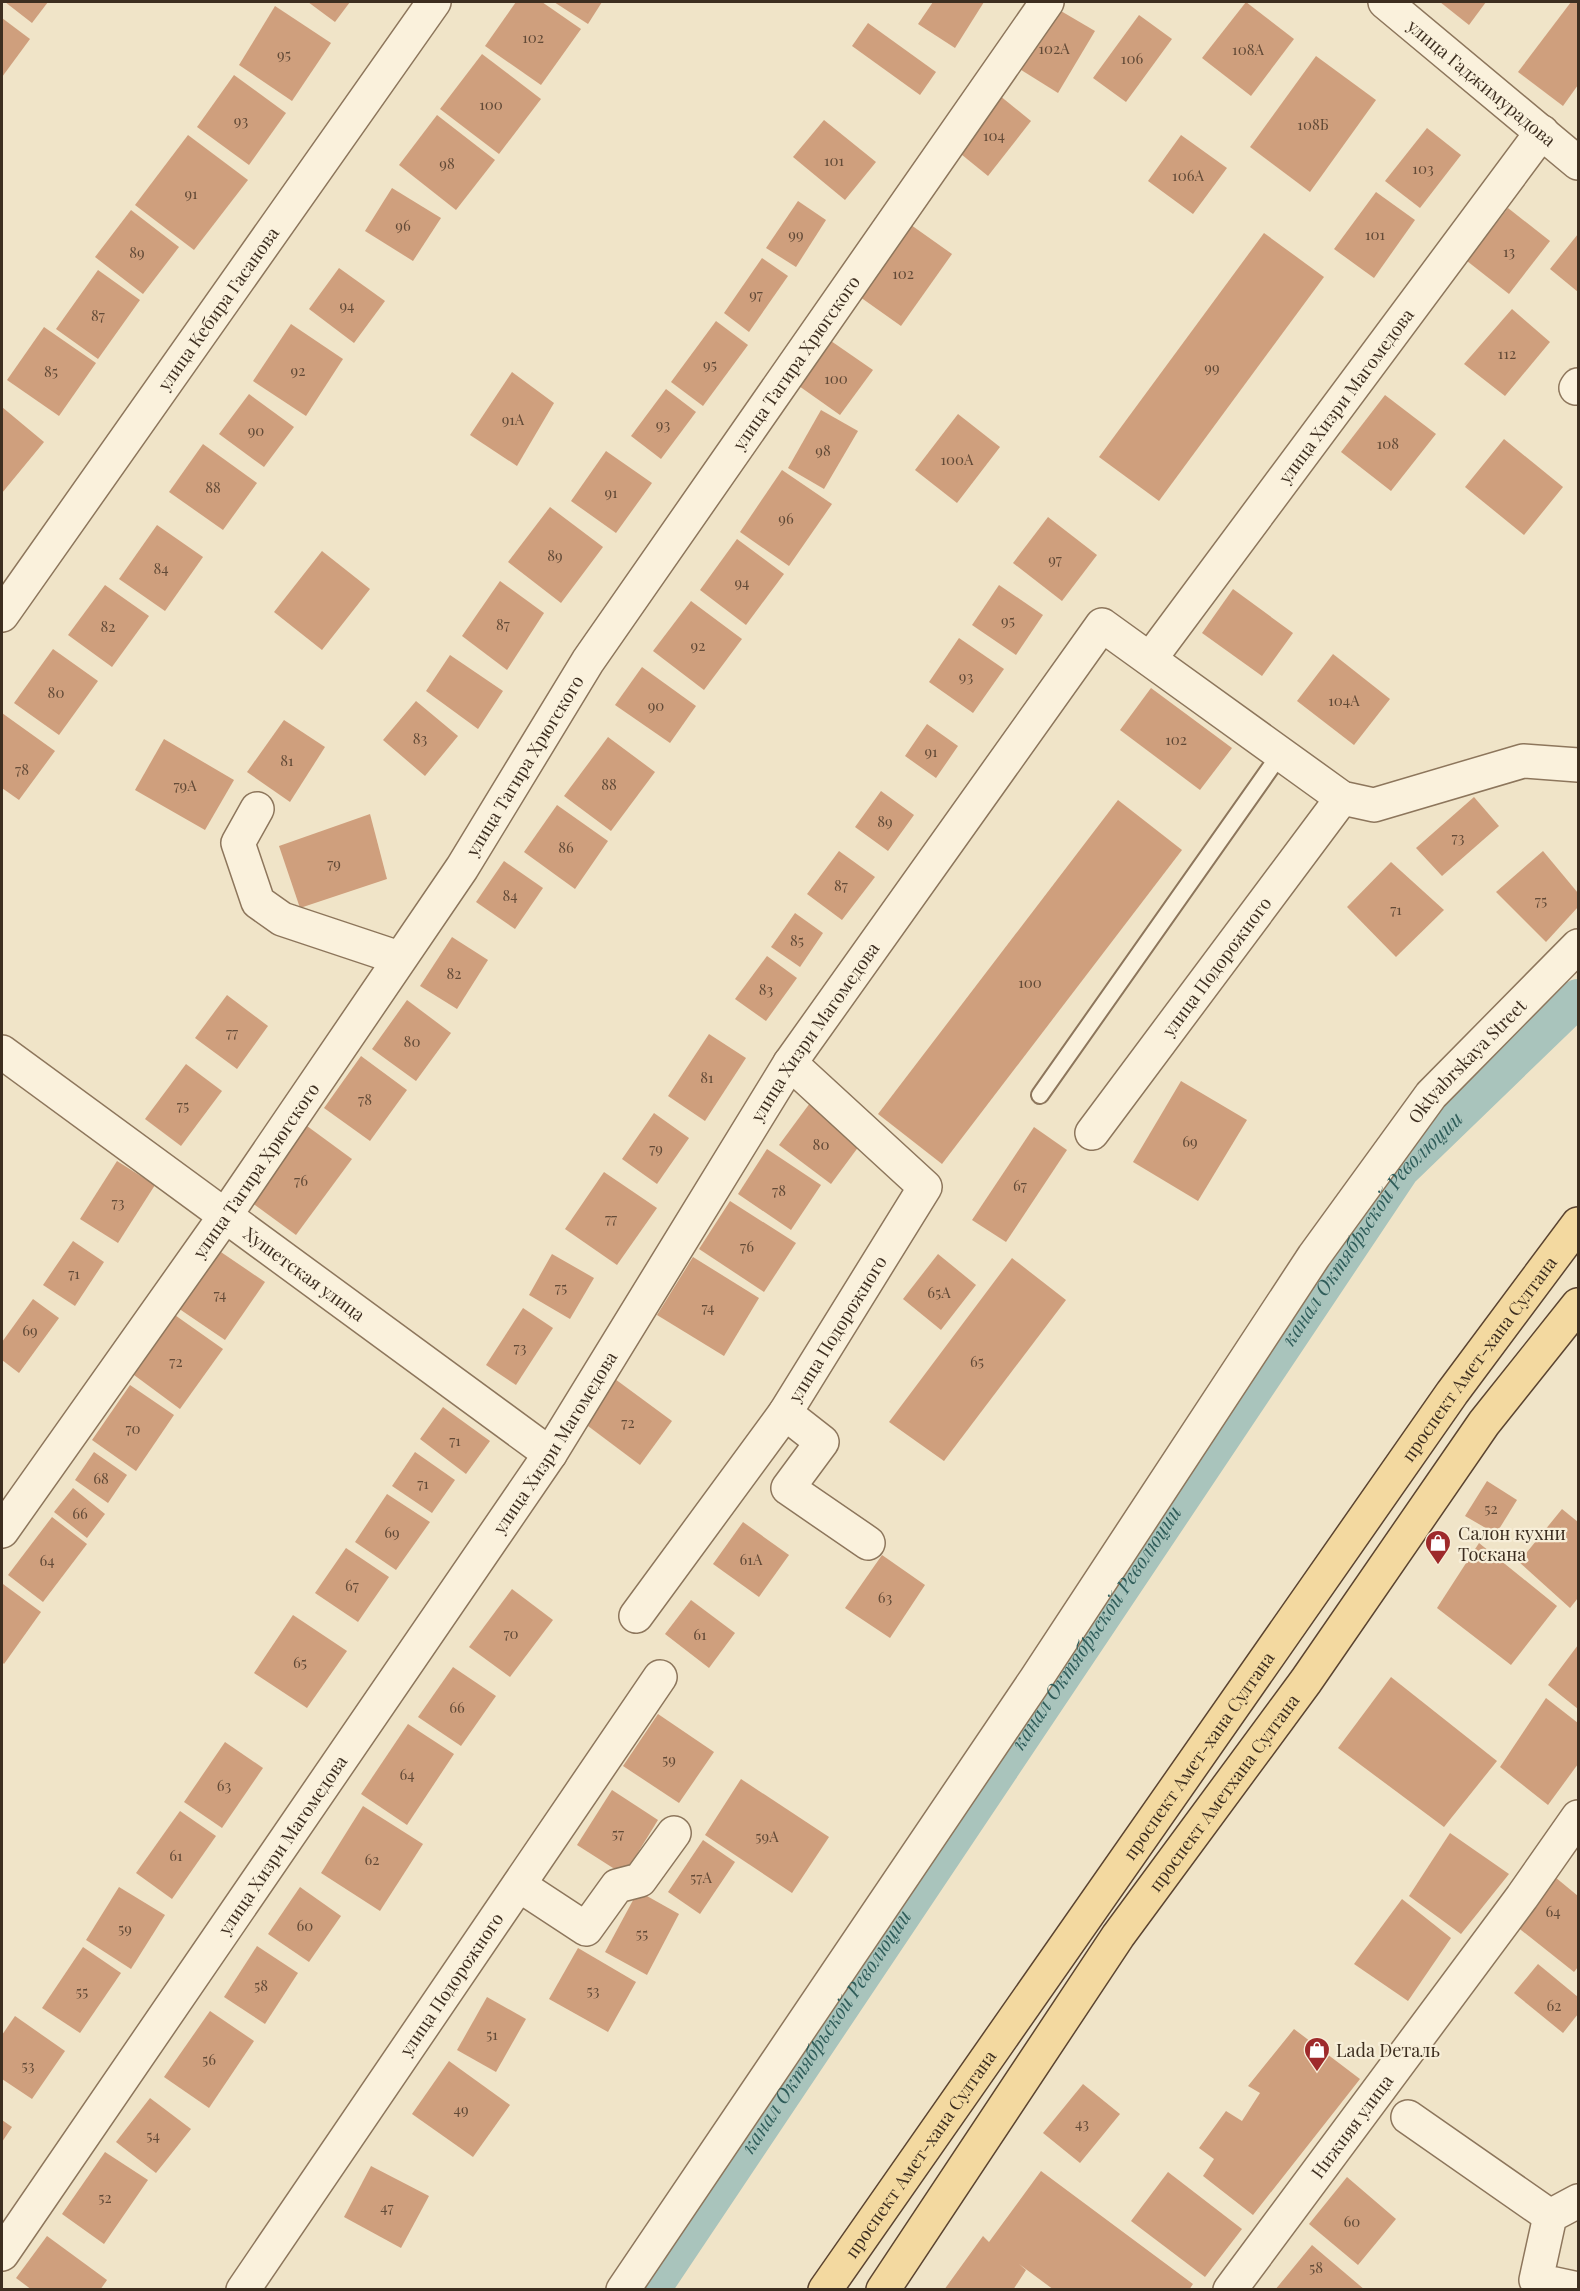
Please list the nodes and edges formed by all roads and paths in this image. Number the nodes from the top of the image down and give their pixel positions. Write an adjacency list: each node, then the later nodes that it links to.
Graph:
1 (434, 2): 6 (street, улица Кебира Гасанова)
2 (1047, 2): 13 (street, улица Тагира Хрюгского)
3 (1385, 2): 4 (street, улица Гаджимурадова)
4 (1542, 132): 5 (street, улица Гаджимурадова); 7 (street, улица Хизри Магомедова)
5 (1578, 163)
6 (2, 615)
7 (1149, 659): 8 (street); 15 (street, улица Хизри Магомедова)
8 (1281, 753): 10 (street); 16 (lane)
9 (1578, 765): 10 (street)
10 (1342, 798): 17 (street, улица Подорожного)
11 (257, 809): 13 (street)
12 (1578, 946): 34 (street, Oktyabrskaya Street)
13 (399, 958): 18 (street, улица Тагира Хрюгского)
14 (2, 1052): 18 (street, Хушетская улица)
15 (790, 1063): 21 (street, улица Подорожного); 22 (street, улица Хизри Магомедова)
16 (1040, 1095)
17 (1092, 1133)
18 (225, 1216): 22 (street, Хушетская улица); 23 (street, улица Тагира Хрюгского)
19 (1578, 1224): 35 (main road, проспект Амет-хана Султана)
20 (1578, 1305): 36 (main road, проспект Аметхана Султана)
21 (785, 1413): 24 (street); 25 (street, улица Подорожного)
22 (550, 1454): 32 (street, улица Хизри Магомедова)
23 (2, 1531)
24 (868, 1543)
25 (636, 1616)
26 (660, 1677): 29 (street, улица Подорожного)
27 (1578, 1816): 37 (street, Нижняя улица)
28 (674, 1833): 29 (street)
29 (519, 1885): 33 (street, улица Подорожного)
30 (1408, 2117): 31 (street)
31 (1564, 2208): 38 (street)
32 (2, 2254)
33 (243, 2289)
34 (623, 2289)
35 (825, 2289)
36 (883, 2289)
37 (1230, 2289)
38 (1578, 2289)

